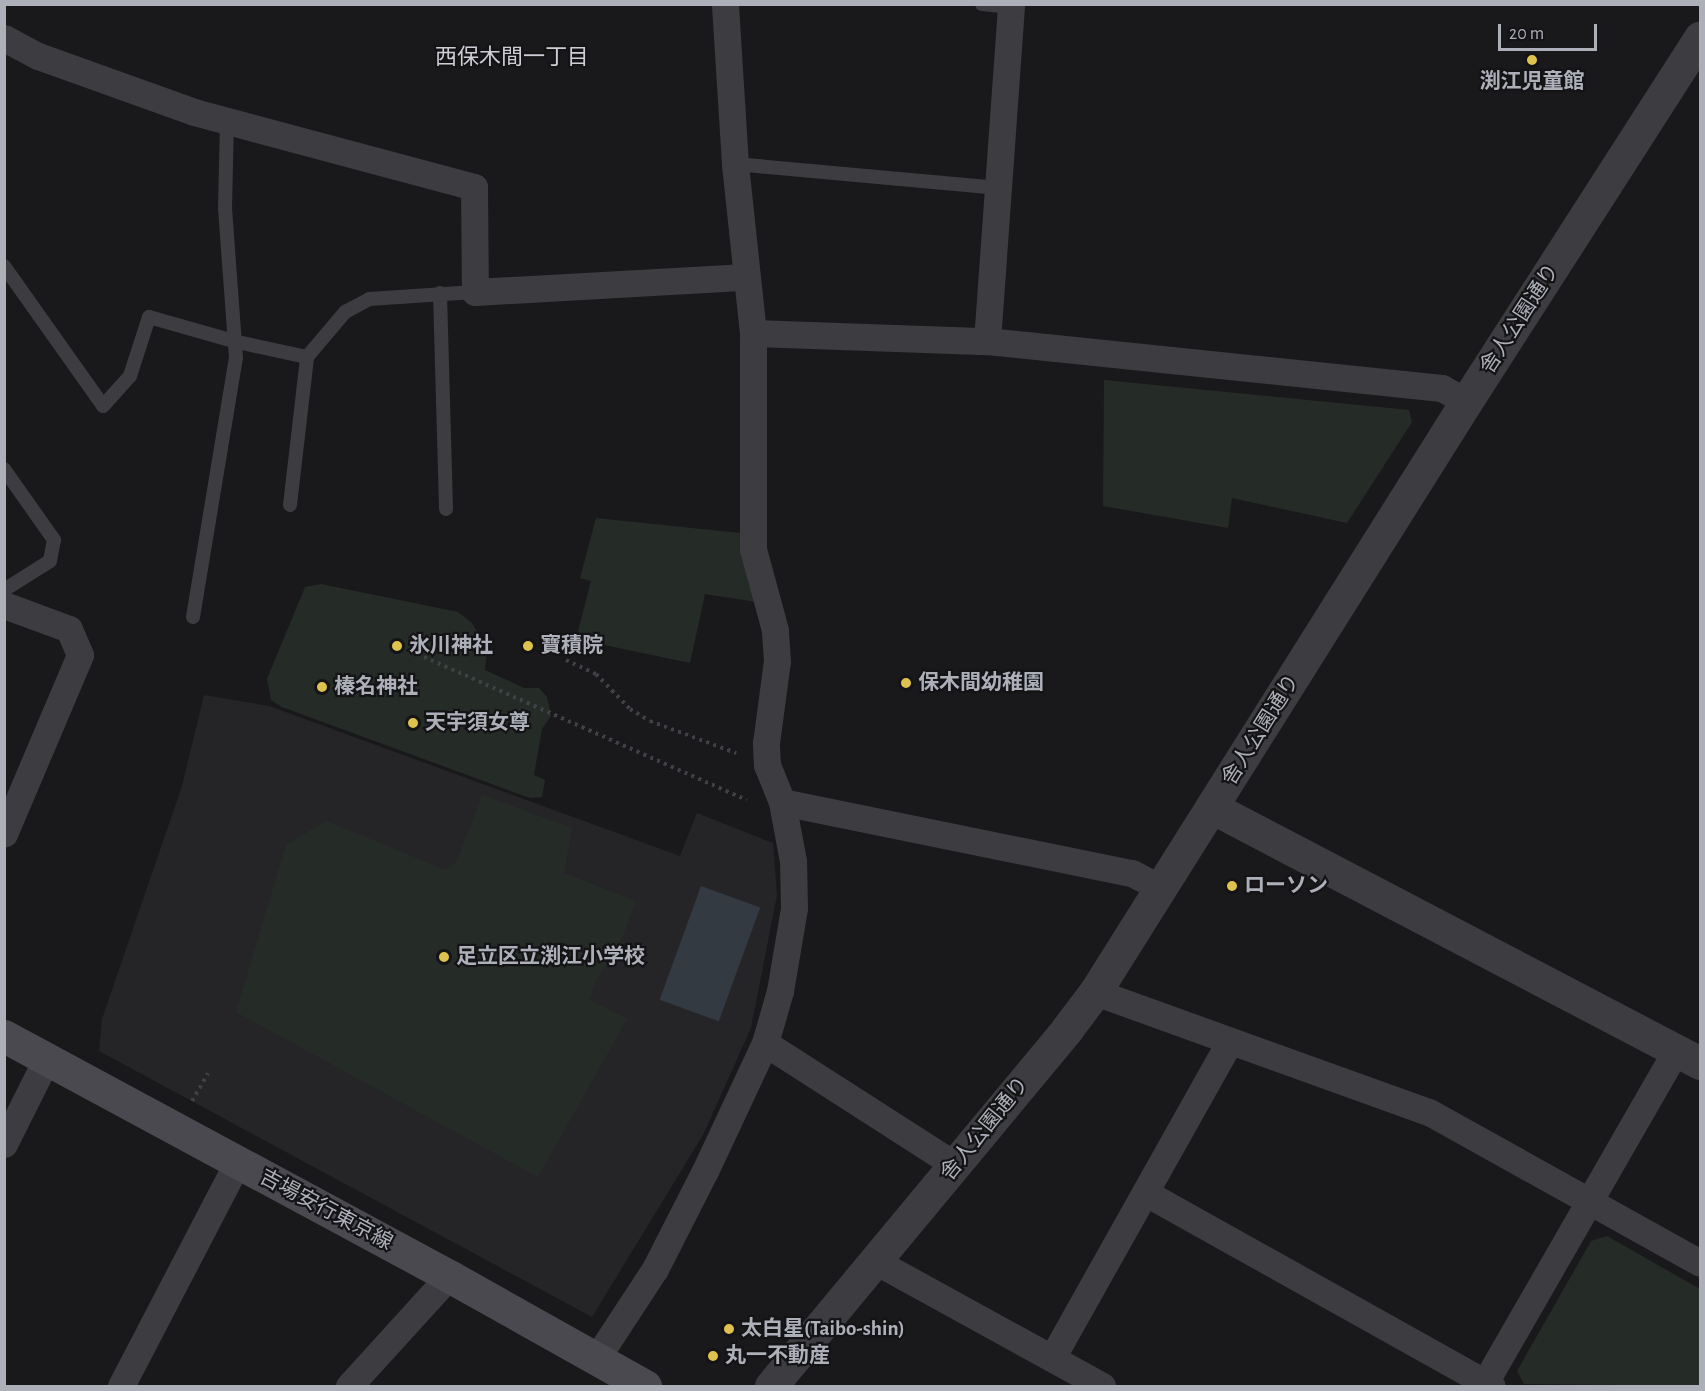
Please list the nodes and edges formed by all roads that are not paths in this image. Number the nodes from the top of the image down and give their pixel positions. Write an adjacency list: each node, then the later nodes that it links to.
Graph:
1 (725, 4): 7 (street)
2 (982, 4): 3 (lane)
3 (1011, 6): 8 (street)
4 (4, 38): 6 (street)
5 (1701, 38): 17 (street, 舎人公園通り)
6 (227, 120): 11 (street); 15 (lane)
7 (735, 164): 8 (lane); 10 (street)
8 (999, 188): 14 (street)
9 (4, 266): 15 (lane)
10 (747, 277): 11 (street); 13 (street)
11 (475, 292): 12 (lane)
12 (440, 293): 16 (lane); 20 (lane)
13 (753, 333): 14 (street); 25 (street)
14 (987, 341): 17 (street)
15 (233, 342): 16 (lane); 23 (lane)
16 (307, 357): 19 (lane)
17 (1466, 402): 24 (street, 舎人公園通り)
18 (4, 469): 21 (lane)
19 (290, 505)
20 (446, 509)
21 (4, 590)
22 (4, 605): 26 (street)
23 (193, 617)
24 (1212, 808): 27 (street, 舎人公園通り); 32 (street)
25 (783, 810): 27 (street); 31 (street)
26 (4, 834)
27 (1160, 888): 28 (street, 舎人公園通り)
28 (1095, 992): 30 (street); 36 (street, 舎人公園通り)
29 (4, 1036): 33 (main road, 吉場安行東京線)
30 (1229, 1042): 37 (street); 38 (street)
31 (765, 1043): 36 (street); 43 (street)
32 (1688, 1056): 38 (street)
33 (47, 1058): 34 (street); 35 (main road, 吉場安行東京線)
34 (4, 1144)
35 (237, 1163): 41 (main road, 吉場安行東京線); 45 (street)
36 (955, 1165): 39 (street, 舎人公園通り)
37 (1146, 1193): 42 (street); 44 (street)
38 (1588, 1202): 40 (street); 44 (street)
39 (875, 1261): 42 (street); 48 (street, 舎人公園通り)
40 (1701, 1263)
41 (449, 1276): 43 (main road, 吉場安行東京線); 46 (street)
42 (1052, 1358): 49 (street)
43 (596, 1359): 47 (main road, 吉場安行東京線)
44 (1487, 1385)
45 (121, 1386)
46 (350, 1386)
47 (645, 1386)
48 (771, 1386)
49 (1102, 1386)

